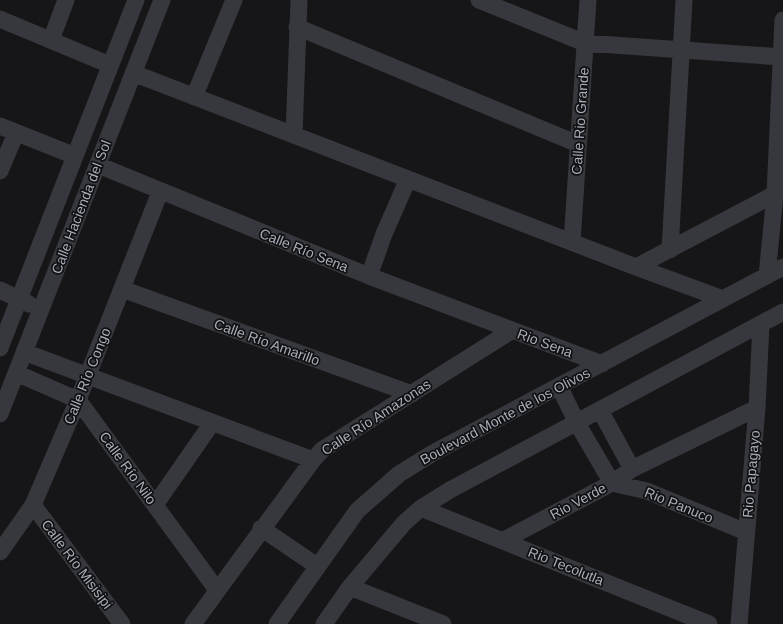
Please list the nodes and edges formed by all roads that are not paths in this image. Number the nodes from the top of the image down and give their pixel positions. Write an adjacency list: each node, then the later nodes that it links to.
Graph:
1 (66, 0): 14 (street)
2 (136, 0): 11 (street, Calle Hacienda del Sol)
3 (162, 0): 13 (street, Calle Hacienda del Sol)
4 (234, 0): 20 (street)
5 (299, 0): 12 (street)
6 (588, 0): 15 (street, Calle Rio Grande)
7 (684, 0): 16 (street)
8 (488, 2): 15 (street)
9 (0, 19): 14 (street)
10 (783, 20): 17 (street)
11 (126, 25): 13 (street); 18 (street, Calle Hacienda del Sol)
12 (298, 27): 22 (street); 23 (street)
13 (149, 35): 19 (street, Calle Hacienda del Sol)
14 (51, 40): 18 (street)
15 (585, 43): 16 (street); 23 (street, Calle Rio Grande)
16 (682, 50): 17 (street); 31 (street)
17 (781, 57): 29 (street)
18 (110, 65): 24 (street, Calle Hacienda del Sol)
19 (134, 73): 20 (street); 25 (street, Calle Hacienda del Sol)
20 (194, 97): 22 (street)
21 (8, 130): 24 (street); 26 (street)
22 (294, 135): 27 (street)
23 (578, 144): 30 (street, Calle Rio Grande)
24 (75, 156): 38 (street, Calle Hacienda del Sol)
25 (98, 165): 28 (street, Calle Río Sena); 40 (street, Calle Hacienda del Sol)
26 (0, 171)
27 (408, 179): 30 (street); 34 (street)
28 (160, 192): 34 (street, Calle Río Sena); 37 (street, Calle Río Congo)
29 (775, 194): 31 (street); 35 (street)
30 (572, 242): 33 (street)
31 (670, 250): 33 (street)
32 (783, 267): 35 (street, Boulevard Monte de los Olivos)
33 (636, 268): 39 (street)
34 (369, 276): 44 (street, Calle Río Sena)
35 (767, 276): 39 (street, Boulevard Monte de los Olivos)
36 (0, 290): 38 (street)
37 (122, 290): 49 (street, Calle Río Congo); 51 (street, Calle Río Amarillo)
38 (19, 298): 40 (street); 42 (street, Calle Hacienda del Sol)
39 (723, 299): 47 (street, Boulevard Monte de los Olivos)
40 (40, 311): 46 (street, Calle Hacienda del Sol)
41 (783, 312): 43 (street)
42 (5, 318): 45 (street, Calle Hacienda del Sol)
43 (760, 324): 53 (street, Rio Papagayo); 54 (street)
44 (511, 331): 47 (street, Rio Sena); 51 (street, Calle Río Amazonas)
45 (0, 348)
46 (24, 352): 48 (street, Calle Hacienda del Sol); 49 (street)
47 (602, 364): 50 (street, Boulevard Monte de los Olivos)
48 (16, 373): 52 (street); 55 (street, Calle Hacienda del Sol)
49 (87, 376): 52 (street, Calle Río Congo); 57 (street)
50 (559, 386): 56 (street, Rio Verde); 68 (street, Boulevard Monte de los Olivos)
51 (412, 394): 58 (street, Calle Río Amazonas)
52 (78, 400): 61 (street, Calle Río Congo); 62 (street, Calle Río Nilo)
53 (757, 408): 59 (street); 65 (street, Rio Papagayo)
54 (600, 410): 56 (street); 59 (street)
55 (0, 414)
56 (576, 422): 60 (street, Rio Verde); 63 (street)
57 (212, 423): 58 (street); 62 (street)
58 (313, 460): 64 (street, Calle Río Amazonas)
59 (632, 469): 60 (street)
60 (612, 483): 65 (street, Rio Panuco); 66 (street, Rio Verde)
61 (33, 505): 67 (street, Calle Río Congo); 72 (street, Calle Río Misisipi)
62 (155, 505): 70 (street, Calle Río Nilo)
63 (421, 508): 66 (street, Rio Tecolutla); 69 (street)
64 (261, 528): 68 (street); 70 (street, Calle Río Amazonas)
65 (746, 532): 78 (street, Rio Papagayo)
66 (504, 540): 77 (street, Rio Tecolutla)
67 (0, 552)
68 (317, 566): 74 (street, Boulevard Monte de los Olivos)
69 (350, 587): 71 (street); 75 (street)
70 (217, 590): 73 (street, Calle Río Amazonas)
71 (409, 618): 76 (street)
72 (122, 624)
73 (193, 624)
74 (277, 624)
75 (324, 624)
76 (444, 624)
77 (709, 624)
78 (739, 624)

